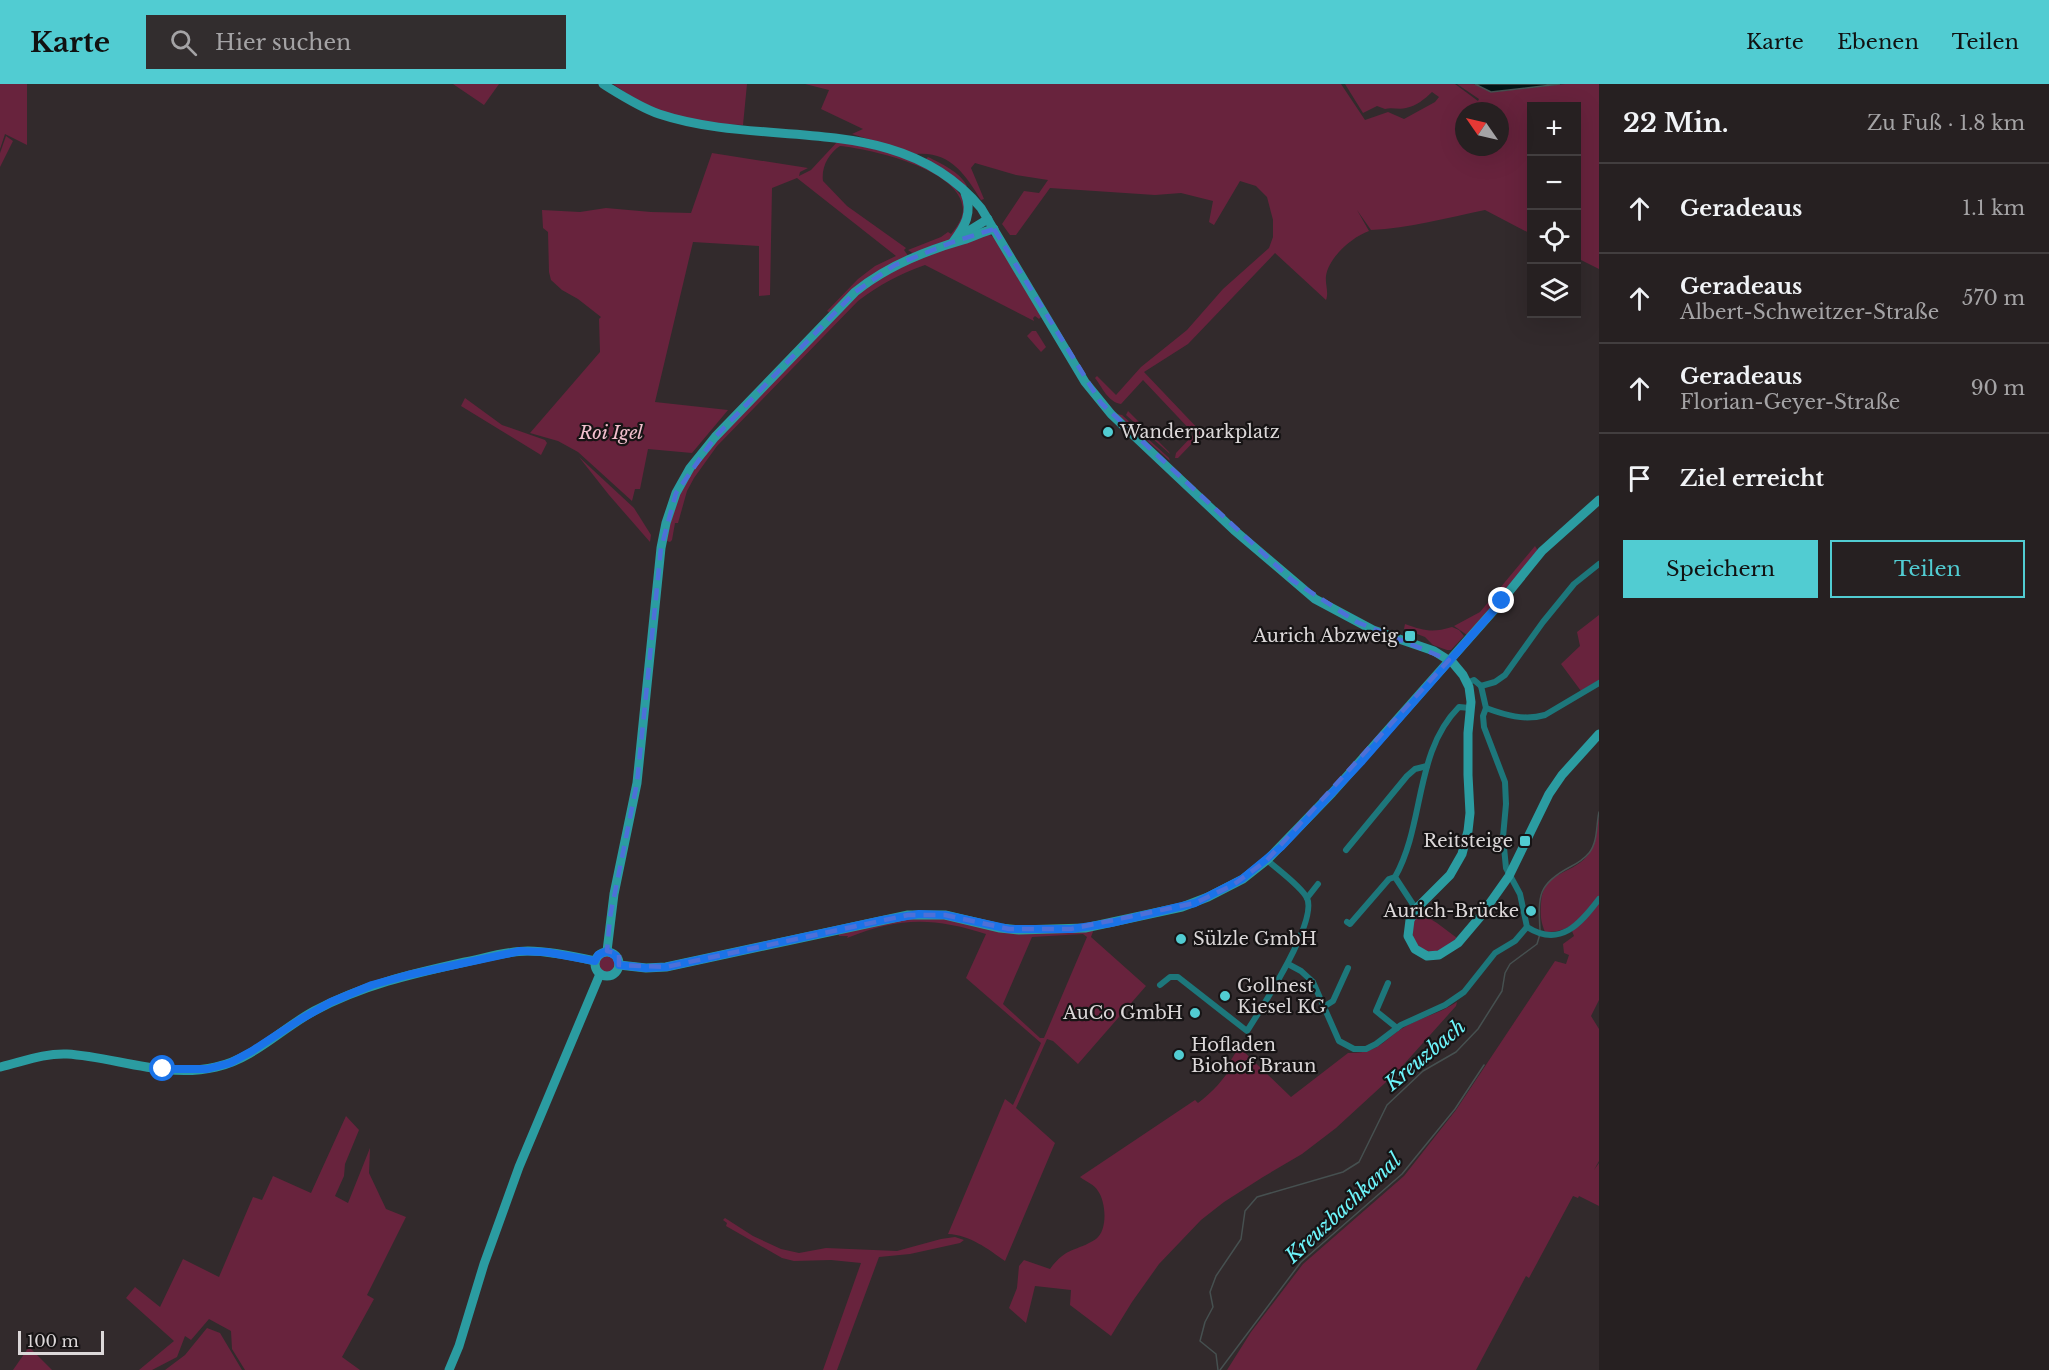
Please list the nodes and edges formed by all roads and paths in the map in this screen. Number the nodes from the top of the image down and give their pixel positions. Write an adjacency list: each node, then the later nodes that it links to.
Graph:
1 (603, 84): 2 (main road)
2 (961, 186): 3 (main road); 5 (main road)
3 (988, 219): 4 (main road); 5 (main road)
4 (994, 229): 5 (main road); 8 (main road)
5 (953, 242): 26 (main road)
6 (1599, 500): 8 (main road)
7 (1599, 564): 11 (street)
8 (1449, 660): 9 (main road); 17 (main road)
9 (1467, 683): 11 (street); 12 (main road)
10 (1599, 683): 13 (street)
11 (1481, 686): 13 (street)
12 (1470, 708): 15 (street); 23 (main road)
13 (1486, 708): 18 (street)
14 (1599, 735): 18 (main road)
15 (1427, 766): 16 (street); 19 (street)
16 (1346, 850)
17 (1266, 860): 21 (street); 29 (main road)
18 (1509, 876): 23 (main road); 25 (street)
19 (1395, 877): 23 (street); 24 (street)
20 (1318, 884): 21 (street)
21 (1307, 898): 28 (street)
22 (1599, 898): 25 (street)
23 (1416, 909)
24 (1347, 922)
25 (1529, 929): 35 (street)
26 (607, 951): 27 (main road); 29 (main road)
27 (595, 961): 31 (main road); 36 (main road)
28 (1288, 964): 33 (street); 34 (street)
29 (619, 965): 31 (main road)
30 (1348, 968): 34 (street)
31 (600, 974): 37 (main road)
32 (1388, 983): 35 (street)
33 (1160, 985)
34 (1325, 1006): 35 (street)
35 (1397, 1028)
36 (0, 1068)
37 (449, 1370)

